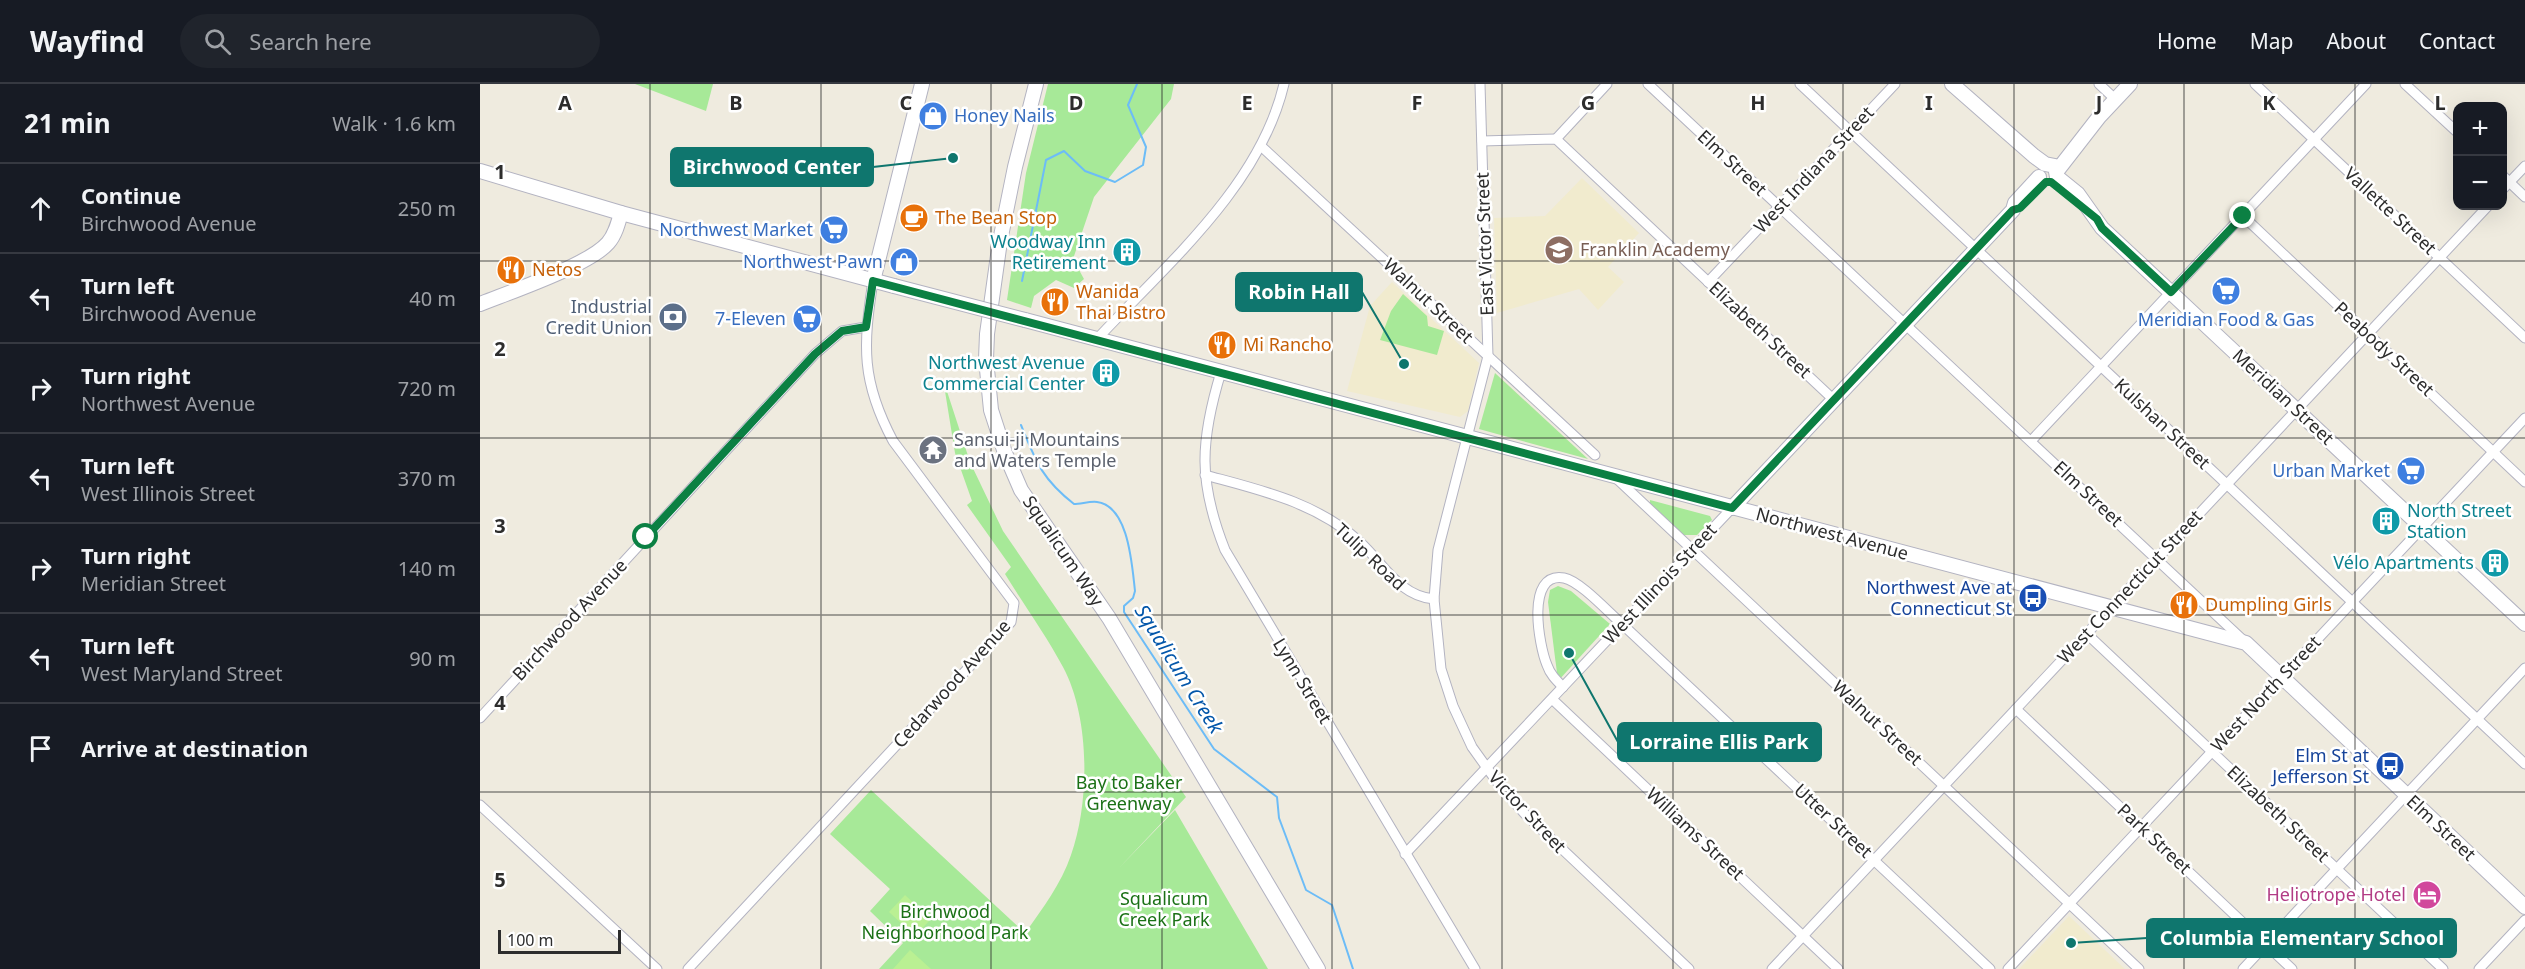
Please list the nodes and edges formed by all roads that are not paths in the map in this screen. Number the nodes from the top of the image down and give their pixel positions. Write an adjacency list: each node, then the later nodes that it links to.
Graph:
1 (922, 84): 34 (street)
2 (1036, 84): 92 (street, Squalicum Way)
3 (1284, 84): 21 (street)
4 (1480, 84): 20 (street, East Victor Street)
5 (1607, 84): 18 (street)
6 (1648, 84): 28 (street, Elm Street)
7 (1800, 84): 17 (street, Kulshan Street)
8 (1894, 84): 17 (street, West Indiana Street)
9 (1952, 84): 24 (street, Meridian Street)
10 (2099, 84): 15 (street)
11 (2130, 84): 15 (street, West Illinois Street)
12 (2255, 84): 19 (street, Vallette Street)
13 (2366, 84): 19 (street)
14 (2405, 84): 16 (street)
15 (2115, 99): 24 (street, West Illinois Street)
16 (2453, 129)
17 (1850, 131): 28 (street, West Indiana Street); 32 (street, Kulshan Street)
18 (1556, 139): 20 (street); 35 (street, Elizabeth Street)
19 (2314, 140): 31 (street); 33 (street, Vallette Street)
20 (1482, 141): 43 (street, East Victor Street)
21 (1262, 147): 42 (street); 43 (street, Walnut Street)
22 (2525, 166): 25 (street)
23 (480, 171): 30 (street, Northwest Avenue)
24 (2048, 174): 32 (street, West Illinois Street); 36 (street, Meridian Street)
25 (2507, 178)
26 (2507, 180): 27 (street)
27 (2525, 197)
28 (1779, 206): 35 (street, West Indiana Street); 38 (street, Elm Street)
29 (2484, 210): 33 (street, West Connecticut Street)
30 (621, 213): 34 (street, Northwest Avenue); 37 (street)
31 (2243, 216): 36 (street); 40 (street, Peabody Street)
32 (1976, 249): 38 (street, West Illinois Street); 44 (street, Kulshan Street)
33 (2439, 258): 40 (street, West Connecticut Street); 41 (street, Vallette Street)
34 (873, 281): 39 (street); 42 (street, Northwest Avenue, bridge)
35 (1708, 282): 46 (street, Elizabeth Street)
36 (2171, 292): 44 (street); 47 (street, Meridian Street)
37 (480, 304)
38 (1905, 324): 46 (street, West Illinois Street); 50 (street, Elm Street)
39 (866, 327): 73 (street, Birchwood Avenue); 91 (street, Cedarwood Avenue)
40 (2368, 334): 47 (street, West Connecticut Street); 51 (street, Peabody Street)
41 (2525, 338)
42 (1097, 339): 45 (street, Northwest Avenue)
43 (1488, 356): 49 (street, East Victor Street); 52 (street, Walnut Street)
44 (2101, 366): 50 (street); 56 (street, Kulshan Street)
45 (1221, 372): 49 (street, Northwest Avenue); 53 (street, Lynn Street)
46 (1834, 400): 57 (street, West Illinois Street)
47 (2297, 410): 56 (street, West Connecticut Street); 58 (street, Meridian Street)
48 (2525, 418): 51 (street, West North Street)
49 (1467, 437): 54 (street, Northwest Avenue); 61 (street, Victor Street)
50 (2031, 441): 60 (street, Elm Street)
51 (2493, 452): 55 (street, Peabody Street); 58 (street, West North Street)
52 (1595, 455)
53 (1205, 475): 61 (street, Tulip Road); 82 (street, Lynn Street)
54 (1615, 476): 57 (street, Northwest Avenue); 59 (street, Walnut Street)
55 (2525, 482)
56 (2227, 484): 60 (street, West Connecticut Street); 62 (street, Kulshan Street)
57 (1732, 508): 59 (street, West Illinois Street); 63 (street, Northwest Avenue)
58 (2422, 528): 62 (street, West North Street); 65 (street, Meridian Street)
59 (1693, 549): 64 (street, West Illinois Street); 78 (street, Walnut Street)
60 (2157, 559): 63 (street, West Connecticut Street); 67 (street, Elm Street)
61 (1434, 599): 77 (street, Victor Street)
62 (2352, 602): 69 (street, West North Street); 74 (street, Kulshan Street)
63 (2111, 608): 66 (street, West Connecticut Street); 67 (street, Northwest Avenue)
64 (1623, 624): 70 (street, West Illinois Street); 70 (street, Utter Street); 83 (street, Utter Street)
65 (2525, 624)
66 (2087, 634): 72 (street, West Connecticut Street); 75 (street, Elizabeth Street)
67 (2246, 643): 69 (street, Elm Street)
68 (2525, 668): 74 (street)
69 (2282, 677): 75 (street, West North Street); 79 (street, Elm Street)
70 (1563, 687): 71 (street, West Illinois Street)
71 (1551, 699): 77 (street, West Illinois Street); 88 (street, Williams Street)
72 (2016, 709): 78 (street, West Connecticut Street); 81 (street, Park Street)
73 (480, 717)
74 (2477, 719): 76 (street, Kulshan Street); 79 (street)
75 (2212, 752): 81 (street, West North Street); 84 (street, Elizabeth Street)
76 (2525, 764)
77 (1486, 769): 82 (street, West Illinois Street); 94 (street, Victor Street)
78 (1944, 786): 83 (street, West Connecticut Street); 85 (street, Walnut Street)
79 (2407, 795): 84 (street); 86 (street, Elm Street)
80 (480, 805): 90 (street)
81 (2141, 827): 85 (street, West North Street); 89 (street, Park Street)
82 (1406, 854): 93 (street, Lynn Street)
83 (1874, 860): 88 (street, West Connecticut Street); 97 (street, Utter Street)
84 (2337, 869): 89 (street); 102 (street, Elizabeth Street)
85 (2069, 903): 98 (street, West North Street); 99 (street, Walnut Street)
86 (2525, 907)
87 (2525, 920): 103 (street)
88 (1803, 936): 95 (street, West Connecticut Street); 96 (street, Williams Street)
89 (2266, 944): 100 (street); 101 (street, Park Street)
90 (657, 969)
91 (688, 969)
92 (1318, 969)
93 (1475, 969)
94 (1689, 969)
95 (1772, 969)
96 (1838, 969)
97 (1990, 969)
98 (2008, 969)
99 (2139, 969)
100 (2243, 969)
101 (2292, 969)
102 (2443, 969)
103 (2479, 969)

